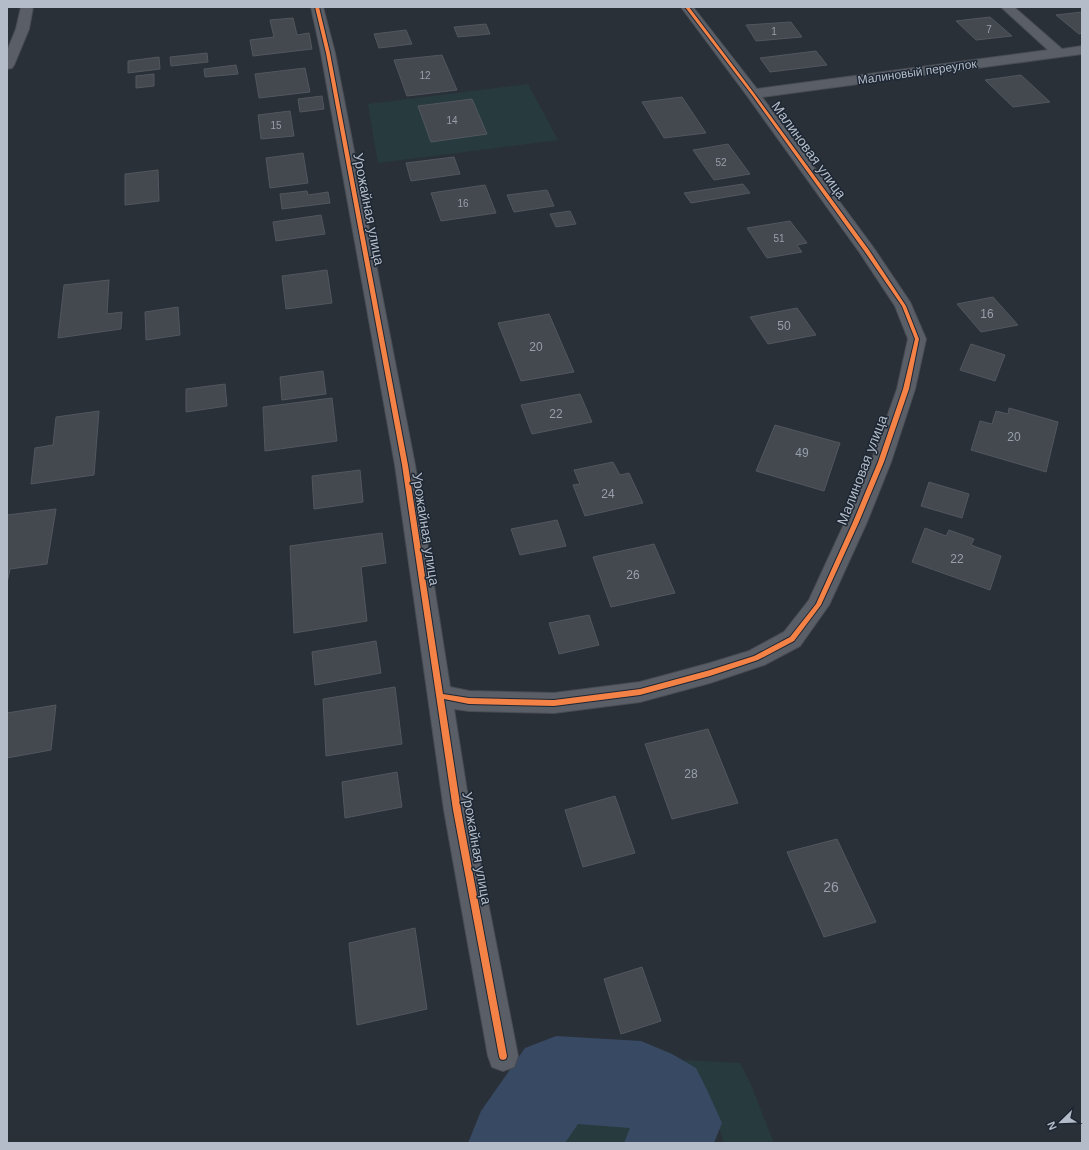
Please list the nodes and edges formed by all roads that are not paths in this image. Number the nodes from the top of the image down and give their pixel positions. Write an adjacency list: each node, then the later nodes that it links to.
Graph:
1 (27, 7): 7 (street)
2 (317, 7): 9 (street, Урожайная улица)
3 (687, 7): 8 (street, Малиновая улица)
4 (1007, 7): 6 (street)
5 (1082, 50): 6 (street, Малиновый переулок)
6 (1060, 53): 8 (street, Малиновый переулок)
7 (7, 65)
8 (753, 94): 9 (street, Малиновая улица)
9 (440, 696): 10 (street, Урожайная улица)
10 (503, 1056)

